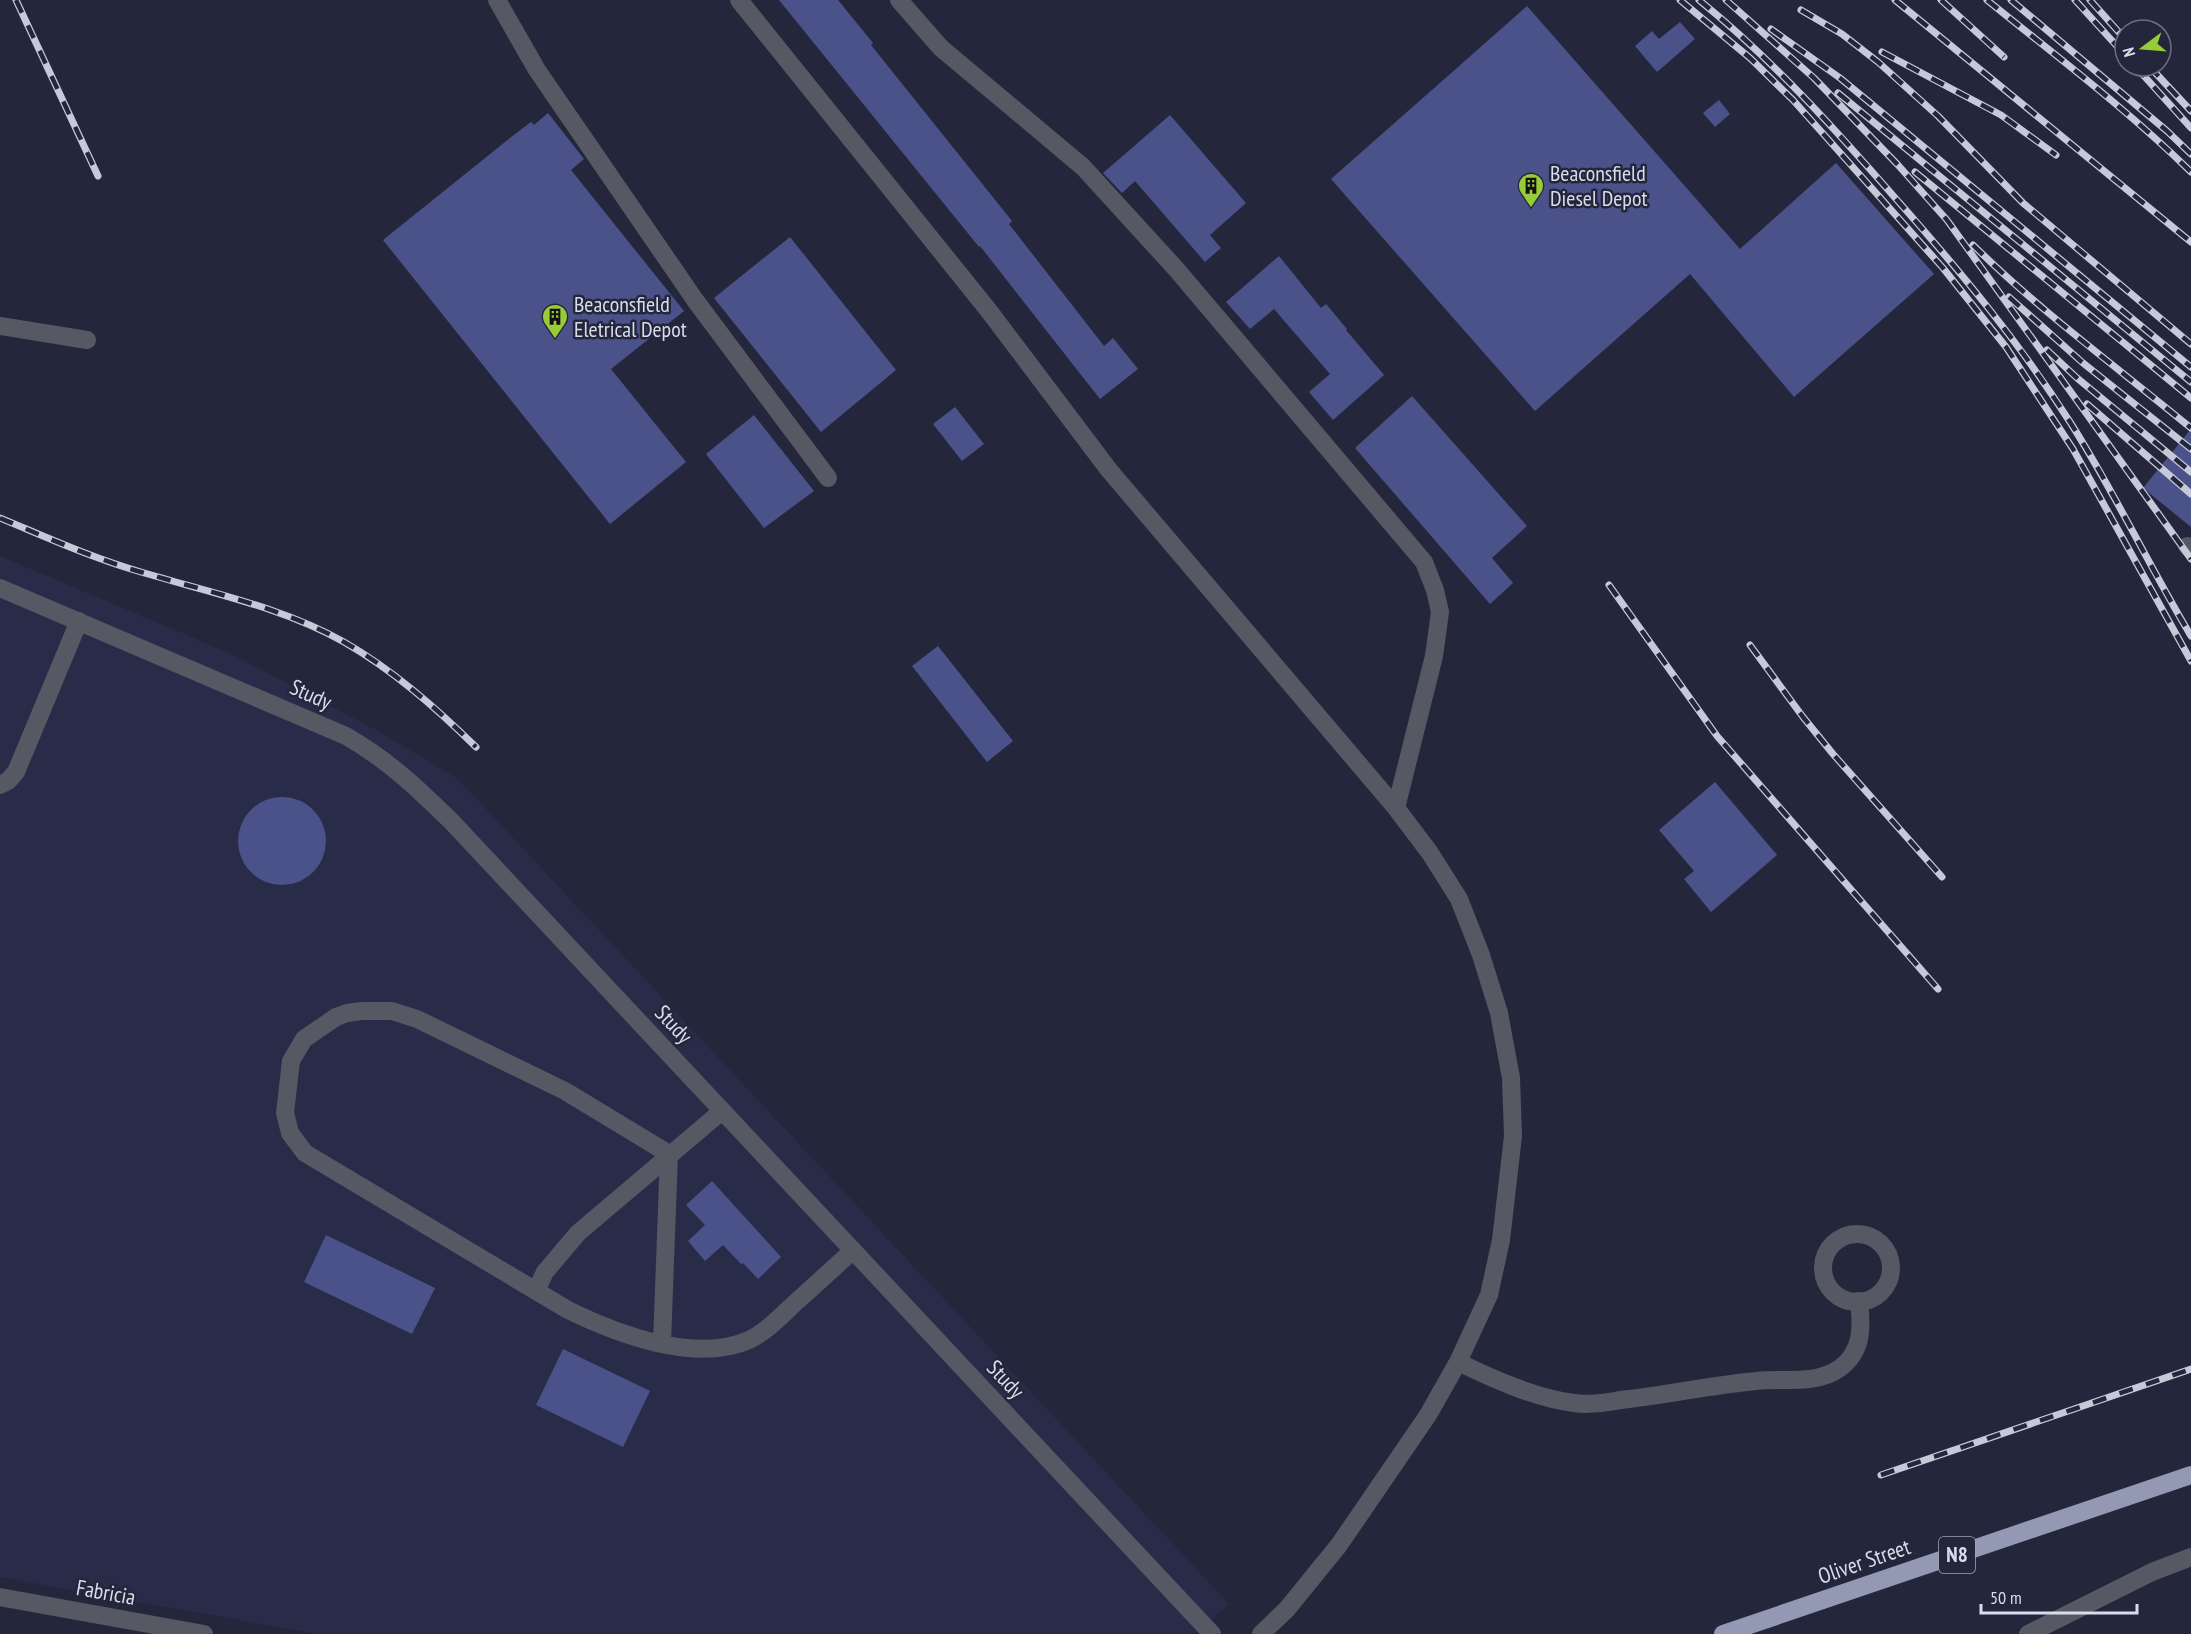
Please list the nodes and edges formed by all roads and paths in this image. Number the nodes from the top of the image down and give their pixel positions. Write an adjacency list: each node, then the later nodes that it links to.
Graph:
1 (497, 0): 6 (street)
2 (739, 0): 10 (street)
3 (899, 0): 10 (street)
4 (0, 326): 5 (street)
5 (87, 340)
6 (828, 478)
7 (0, 588): 8 (street, Study)
8 (79, 621): 9 (street); 11 (street, Study)
9 (0, 785)
10 (1396, 808): 17 (street)
11 (722, 1111): 12 (street); 13 (street, Study)
12 (669, 1154): 14 (street); 14 (street); 16 (street)
13 (853, 1250): 16 (street); 22 (street, Study)
14 (536, 1291): 16 (street)
15 (1859, 1301): 17 (street)
16 (662, 1342)
17 (1458, 1362): 23 (street)
18 (2191, 1475): 24 (highway, Oliver Street / N8)
19 (2191, 1557): 25 (street)
20 (0, 1597): 21 (street, Fabricia)
21 (204, 1634)
22 (1212, 1634)
23 (1261, 1634)
24 (1723, 1634)
25 (2028, 1634)

